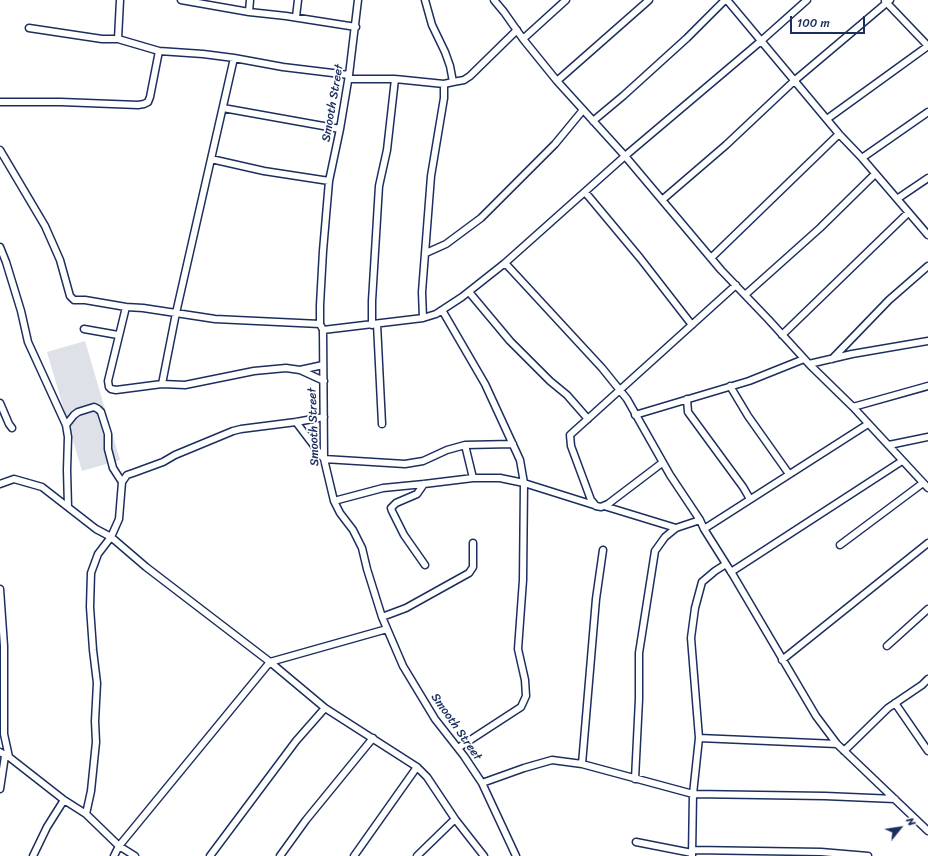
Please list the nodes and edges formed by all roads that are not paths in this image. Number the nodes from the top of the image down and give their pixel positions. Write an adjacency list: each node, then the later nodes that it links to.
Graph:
1 (120, 0): 18 (street)
2 (184, 0): 13 (street)
3 (250, 0): 13 (street)
4 (298, 0): 14 (street)
5 (358, 0): 15 (street, Smooth Street)
6 (425, 0): 28 (street)
7 (494, 0): 17 (street)
8 (566, 0): 19 (street)
9 (649, 0): 26 (street)
10 (726, 0): 20 (street); 35 (street)
11 (806, 0): 20 (street)
12 (887, 1): 21 (street); 27 (street)
13 (249, 12): 14 (street)
14 (296, 17): 15 (street)
15 (356, 26): 24 (street, Smooth Street)
16 (28, 28): 18 (street)
17 (517, 30): 19 (street); 28 (street)
18 (118, 39): 22 (street)
19 (523, 39): 26 (street)
20 (761, 41): 27 (street); 39 (street)
21 (928, 46): 34 (street)
22 (159, 51): 23 (street); 30 (street)
23 (234, 58): 24 (street); 31 (street)
24 (349, 77): 25 (street); 36 (street, Smooth Street)
25 (395, 79): 29 (street); 62 (street)
26 (557, 81): 32 (street)
27 (794, 81): 34 (street); 47 (street)
28 (453, 82): 29 (street)
29 (444, 84): 51 (street)
30 (0, 102)
31 (223, 108): 36 (street); 41 (street)
32 (583, 110): 35 (street); 51 (street)
33 (928, 112): 40 (street)
34 (827, 119): 37 (street)
35 (593, 121): 39 (street)
36 (340, 129): 44 (street, Smooth Street)
37 (839, 134): 40 (street); 52 (street)
38 (0, 150): 58 (street)
39 (625, 156): 45 (street); 47 (street)
40 (862, 158): 42 (street)
41 (211, 159): 44 (street); 60 (street)
42 (875, 174): 46 (street); 57 (street)
43 (928, 178): 46 (street)
44 (329, 181): 64 (street, Smooth Street)
45 (585, 192): 53 (street); 63 (street)
46 (897, 199): 48 (street)
47 (662, 200): 52 (street)
48 (908, 213): 49 (street); 67 (street)
49 (928, 235)
50 (0, 247): 87 (street)
51 (426, 252): 61 (street)
52 (710, 258): 55 (street)
53 (505, 263): 56 (street); 77 (street)
54 (928, 266): 69 (street)
55 (736, 286): 57 (street); 63 (street)
56 (469, 292): 59 (street); 83 (street)
57 (745, 295): 67 (street)
58 (126, 307): 60 (street); 66 (street)
59 (442, 310): 61 (street); 90 (street)
60 (176, 313): 64 (street); 74 (street)
61 (423, 318): 62 (street)
62 (374, 324): 64 (street); 85 (street)
63 (692, 325): 77 (street)
64 (322, 327): 71 (street, Smooth Street)
65 (84, 329): 66 (street)
66 (118, 335): 74 (street)
67 (782, 335): 70 (street)
68 (928, 341): 69 (street)
69 (832, 359): 70 (street)
70 (806, 362): 75 (street); 80 (street)
71 (323, 365): 72 (street); 73 (street, Smooth Street)
72 (300, 370): 73 (street); 74 (street)
73 (324, 381): 82 (street, Smooth Street)
74 (162, 384)
75 (730, 386): 78 (street); 96 (street)
76 (928, 386): 80 (street)
77 (620, 391): 81 (street); 83 (street)
78 (687, 399): 81 (street); 104 (street)
79 (0, 404): 88 (street)
80 (853, 407): 86 (street)
81 (636, 415): 95 (street)
82 (324, 417): 84 (street); 93 (street, Smooth Street)
83 (588, 419): 106 (street)
84 (296, 422): 93 (street); 98 (street)
85 (382, 424)
86 (868, 424): 92 (street); 96 (street)
87 (66, 425): 98 (street); 108 (street)
88 (12, 428)
89 (928, 437): 92 (street)
90 (513, 444): 91 (street); 99 (street)
91 (465, 445): 93 (street); 97 (street)
92 (889, 446): 94 (street)
93 (324, 460): 105 (street, Smooth Street)
94 (902, 461): 100 (street); 119 (street)
95 (662, 463): 107 (street); 109 (street)
96 (789, 474): 104 (street)
97 (473, 478): 99 (street); 102 (street)
98 (122, 482): 112 (street)
99 (524, 483): 106 (street); 133 (street)
100 (923, 483): 103 (street); 115 (street)
101 (0, 484): 108 (street)
102 (424, 484): 105 (street); 118 (street)
103 (928, 488)
104 (750, 499): 111 (street)
105 (334, 501): 122 (street, Smooth Street)
106 (596, 506): 107 (street)
107 (604, 506): 110 (street)
108 (68, 507): 112 (street)
109 (700, 520): 110 (street); 111 (street)
110 (676, 528): 139 (street)
111 (704, 529): 117 (street)
112 (110, 537): 126 (street); 145 (street)
113 (473, 543): 122 (street)
114 (928, 543): 125 (street)
115 (840, 545)
116 (603, 550): 137 (street)
117 (726, 564): 119 (street); 131 (street)
118 (425, 565)
119 (731, 572): 125 (street)
120 (0, 589): 136 (street)
121 (928, 609): 124 (street)
122 (382, 617): 123 (street, Smooth Street)
123 (387, 629): 126 (street); 133 (street, Smooth Street)
124 (887, 646)
125 (782, 660): 132 (street)
126 (270, 662): 129 (street); 149 (street)
127 (928, 679): 128 (street)
128 (895, 703): 134 (street); 135 (street)
129 (325, 708): 130 (street); 154 (street)
130 (373, 738): 138 (street); 155 (street)
131 (699, 738): 132 (street); 142 (street)
132 (837, 744): 134 (street)
133 (458, 748): 140 (street, Smooth Street)
134 (844, 751): 143 (street)
135 (928, 751)
136 (5, 755): 141 (street); 144 (street)
137 (582, 764): 139 (street); 140 (street)
138 (417, 767): 146 (street); 156 (street)
139 (635, 779): 142 (street)
140 (482, 783): 159 (street, Smooth Street)
141 (0, 788)
142 (693, 794): 143 (street); 150 (street)
143 (895, 799): 147 (street)
144 (64, 800): 145 (street); 151 (street)
145 (86, 814): 149 (street)
146 (455, 819): 157 (street); 158 (street)
147 (928, 831)
148 (636, 842): 150 (street)
149 (119, 846): 152 (street); 153 (street)
150 (692, 853): 160 (street)
151 (33, 856)
152 (114, 856)
153 (135, 856)
154 (210, 856)
155 (280, 856)
156 (354, 856)
157 (418, 856)
158 (484, 856)
159 (516, 856)
160 (868, 856)

